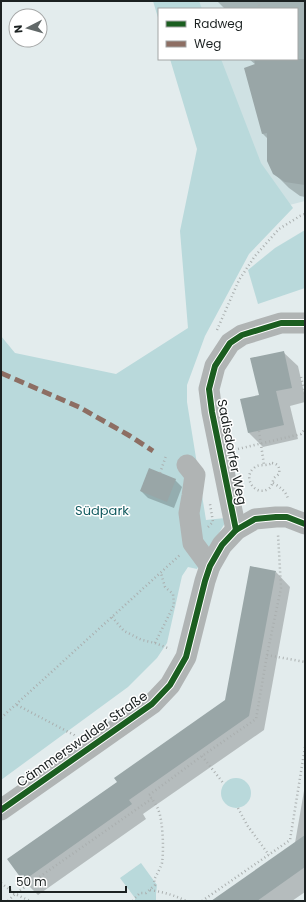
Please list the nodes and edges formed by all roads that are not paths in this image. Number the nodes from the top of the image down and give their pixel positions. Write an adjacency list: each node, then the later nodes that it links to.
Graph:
1 (305, 323): 4 (street, Sadisdorfer Weg)
2 (187, 465): 5 (street)
3 (305, 524): 4 (street, Cämmerswalder Straße)
4 (236, 530): 5 (street, Cämmerswalder Straße)
5 (210, 566): 6 (street, Cämmerswalder Straße)
6 (1, 810)

